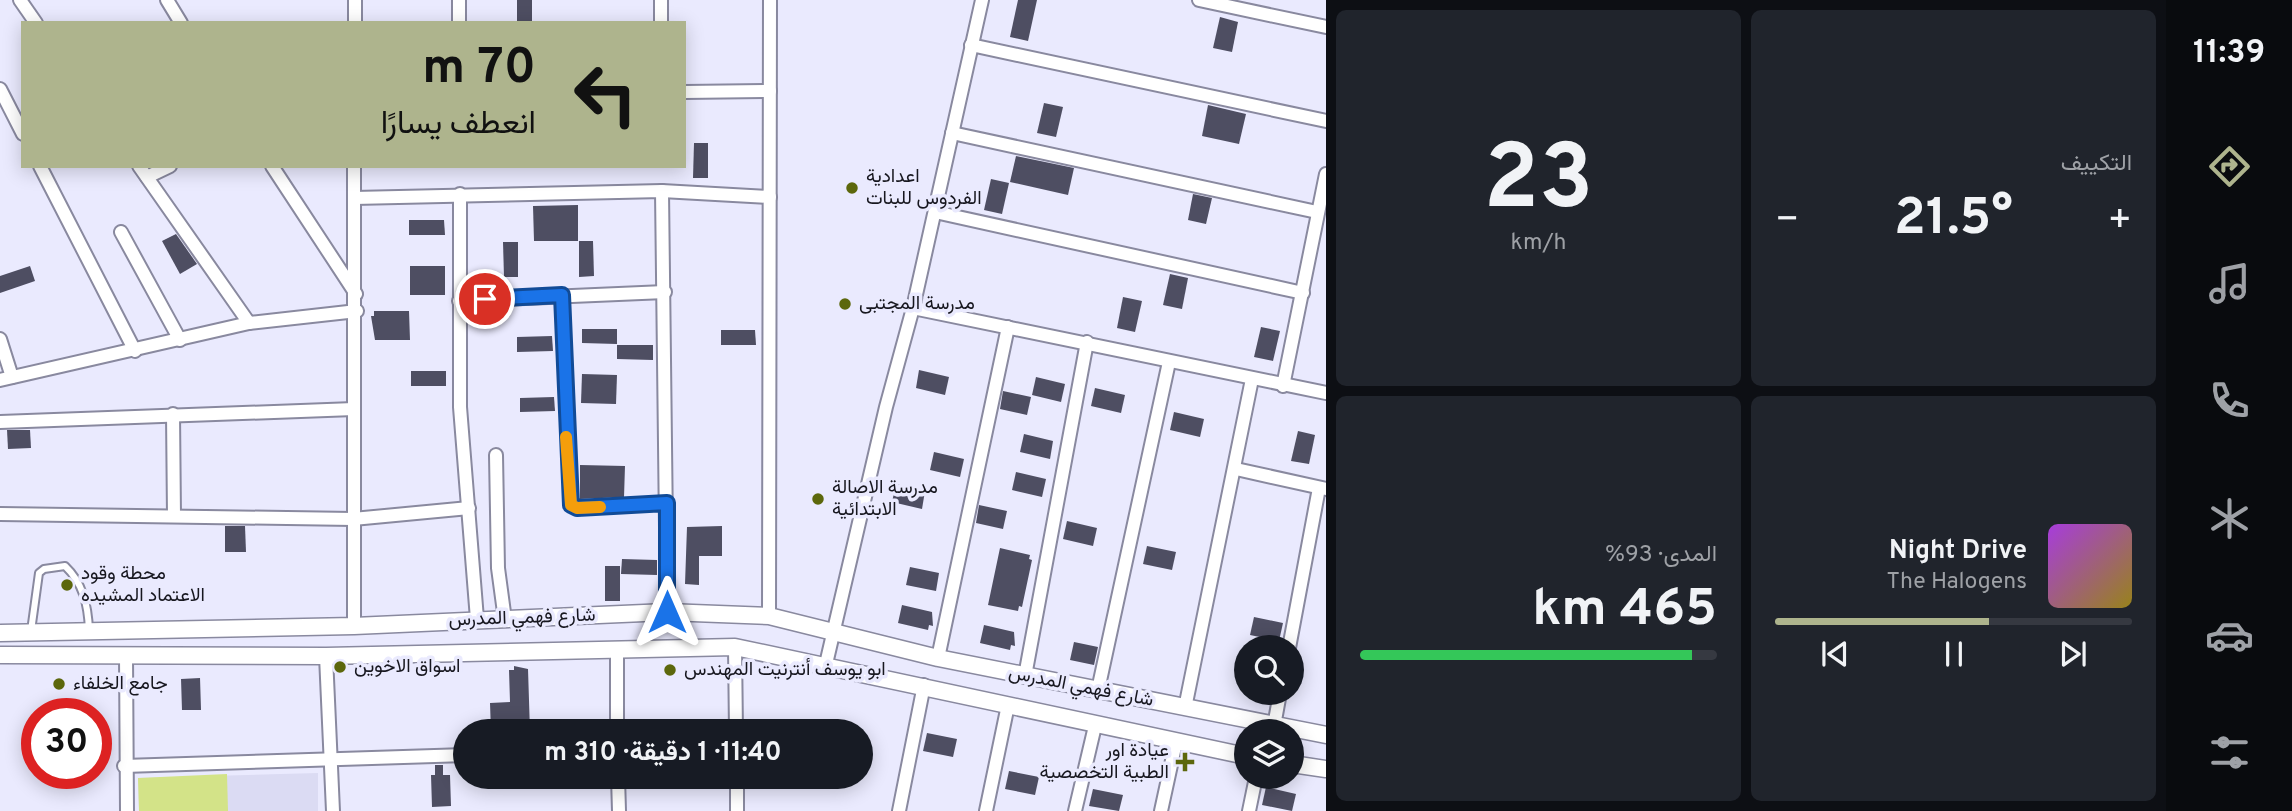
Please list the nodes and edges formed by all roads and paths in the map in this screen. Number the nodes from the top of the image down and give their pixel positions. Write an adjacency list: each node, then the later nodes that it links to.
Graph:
1 (20, 0): 9 (street)
2 (167, 0): 10 (street)
3 (355, 0): 11 (street)
4 (458, 0): 12 (street)
5 (661, 0): 13 (street)
6 (770, 0): 17 (street)
7 (982, 0): 15 (street)
8 (1199, 0): 14 (street)
9 (35, 21)
10 (180, 21)
11 (355, 21)
12 (458, 21)
13 (661, 21)
14 (1326, 27)
15 (971, 45): 19 (street); 21 (street)
16 (0, 89): 20 (street)
17 (771, 91): 18 (street); 30 (street)
18 (686, 92)
19 (1326, 121)
20 (21, 130)
21 (952, 133): 32 (street); 33 (street)
22 (41, 168): 47 (street)
23 (161, 168): 26 (street)
24 (273, 168): 37 (street)
25 (354, 168): 31 (street)
26 (143, 172): 42 (street)
27 (1326, 174): 33 (street)
28 (662, 191): 29 (street); 30 (street); 35 (street)
29 (460, 194): 31 (street); 39 (street)
30 (770, 197): 65 (street)
31 (354, 198): 37 (street)
32 (935, 212): 36 (street); 40 (street)
33 (1317, 212): 36 (street)
34 (121, 232): 45 (street)
35 (665, 292): 38 (street); 59 (street)
36 (1303, 293): 51 (street)
37 (356, 294): 41 (street)
38 (562, 295): 39 (street); 59 (street)
39 (459, 301): 60 (street)
40 (912, 308): 43 (street); 71 (street)
41 (357, 311): 42 (street); 53 (street)
42 (249, 324): 45 (street)
43 (1008, 327): 46 (street); 81 (street)
44 (0, 339): 49 (street)
45 (180, 340): 47 (street)
46 (1087, 342): 48 (street); 83 (street)
47 (135, 351): 49 (street)
48 (1170, 362): 50 (street); 85 (street)
49 (6, 378)
50 (1252, 379): 51 (street); 57 (street)
51 (1283, 386): 52 (street)
52 (1326, 393)
53 (354, 409): 54 (street); 63 (street)
54 (173, 414): 55 (street); 62 (street)
55 (0, 422)
56 (496, 455): 68 (street)
57 (1236, 469): 58 (street); 87 (street)
58 (1323, 488): 74 (street)
59 (667, 503): 64 (street)
60 (469, 509): 63 (street); 66 (street)
61 (0, 510): 62 (street)
62 (174, 516): 63 (street)
63 (353, 519): 69 (street)
64 (667, 612): 65 (street, شارع فهمي المدرس); 67 (street, شارع فهمي المدرس)
65 (769, 617): 71 (street, شارع فهمي المدرس)
66 (477, 619): 68 (street, شارع فهمي المدرس); 69 (street, شارع فهمي المدرس)
67 (542, 619): 68 (street, شارع فهمي المدرس); 76 (street)
68 (505, 620)
69 (354, 626): 70 (street, شارع فهمي المدرس)
70 (89, 632): 72 (street, شارع فهمي المدرس); 72 (lane)
71 (836, 632): 81 (street, شارع فهمي المدرس); 82 (street)
72 (31, 633): 73 (street, شارع فهمي المدرس)
73 (0, 634)
74 (1292, 635)
75 (735, 647): 77 (street, شارع فهمي المدرس); 82 (street, شارع فهمي المدرس); 89 (street)
76 (543, 650): 77 (street, شارع فهمي المدرس); 80 (street, شارع فهمي المدرس)
77 (617, 650): 88 (street)
78 (0, 655): 79 (street, شارع فهمي المدرس)
79 (126, 655): 80 (street, شارع فهمي المدرس); 98 (street)
80 (327, 656): 97 (street)
81 (938, 658): 83 (street, شارع فهمي المدرس)
82 (827, 664): 84 (street, شارع فهمي المدرس)
83 (1025, 676): 85 (street, شارع فهمي المدرس)
84 (924, 685): 86 (street, شارع فهمي المدرس); 108 (street)
85 (1098, 690): 87 (street, شارع فهمي المدرس)
86 (1009, 705): 91 (street, شارع فهمي المدرس); 109 (street)
87 (1185, 708): 90 (street, شارع فهمي المدرس)
88 (617, 719)
89 (736, 719)
90 (1239, 719)
91 (1095, 726): 94 (street, شارع فهمي المدرس); 110 (street)
92 (1304, 731): 93 (street, شارع فهمي المدرس)
93 (1326, 734)
94 (1175, 743): 95 (street, شارع فهمي المدرس); 111 (street)
95 (1234, 754)
96 (453, 755): 97 (street)
97 (332, 760): 98 (street); 105 (street)
98 (124, 766): 104 (street)
99 (1304, 766): 100 (street)
100 (1326, 769)
101 (618, 789): 106 (street)
102 (737, 789): 107 (street)
103 (1254, 789): 112 (street)
104 (127, 811)
105 (333, 811)
106 (619, 811)
107 (737, 811)
108 (899, 811)
109 (986, 811)
110 (1075, 811)
111 (1161, 811)
112 (1249, 811)

